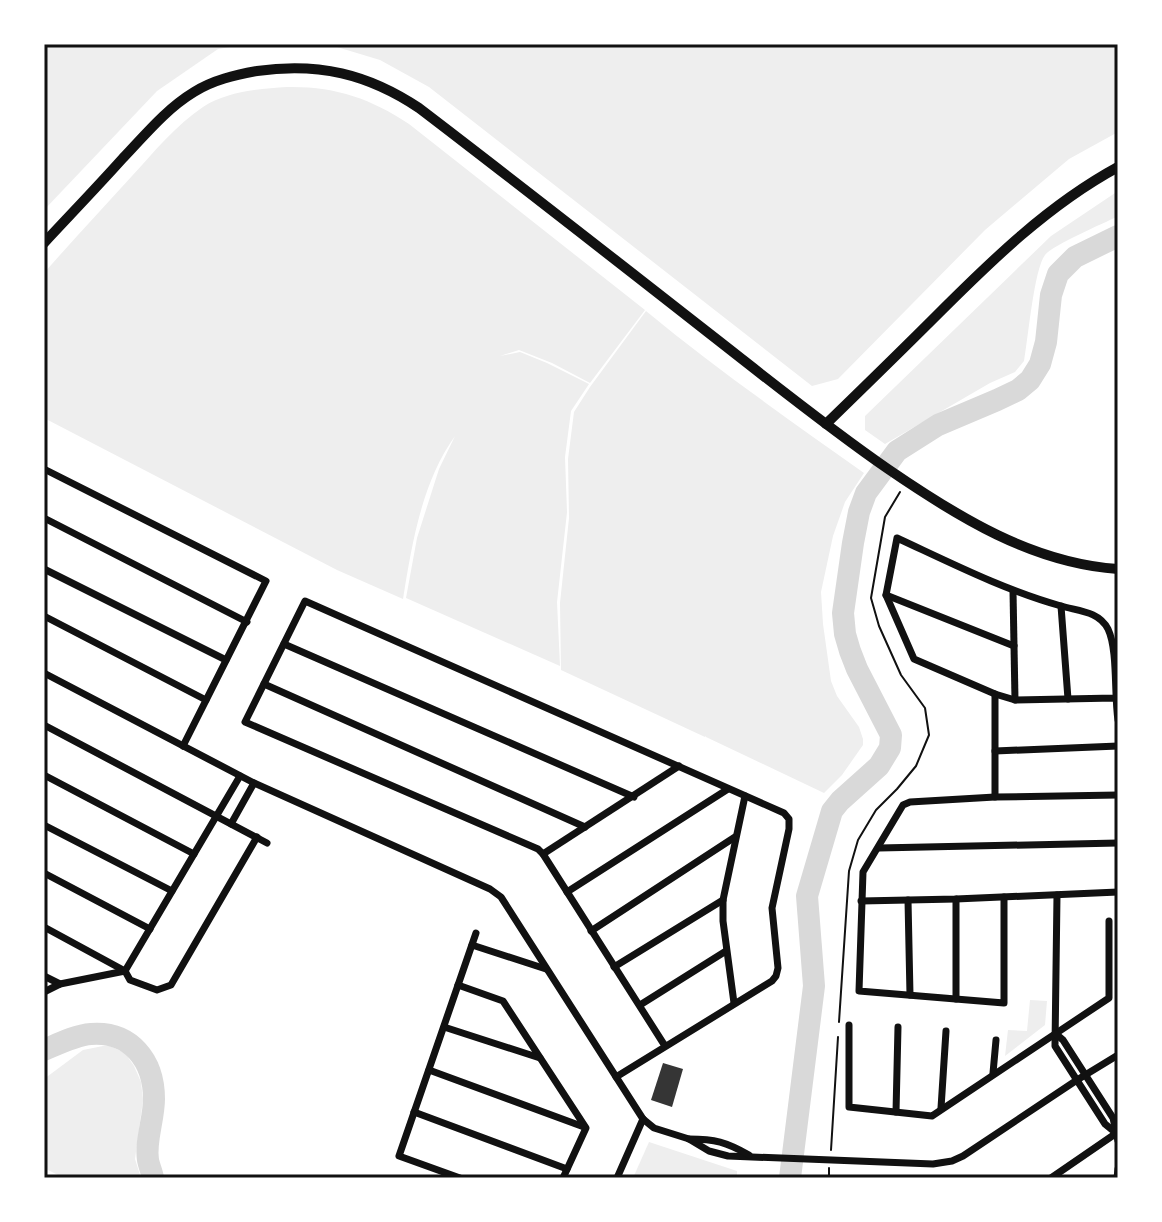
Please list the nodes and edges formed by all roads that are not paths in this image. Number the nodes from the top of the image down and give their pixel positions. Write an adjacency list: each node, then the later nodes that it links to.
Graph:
1 (1118, 167): 3 (main road)
2 (44, 243): 3 (main road)
3 (826, 424): 7 (main road)
4 (44, 469): 12 (street)
5 (44, 518): 12 (street)
6 (44, 569): 15 (street)
7 (1118, 569)
8 (1013, 591): 9 (street); 10 (street); 14 (street)
9 (886, 595): 14 (street); 18 (street)
10 (1061, 606): 19 (street); 20 (street)
11 (44, 616): 21 (street)
12 (247, 622): 15 (street)
13 (284, 644): 17 (street); 28 (street); 35 (street)
14 (1014, 646): 22 (street)
15 (226, 660): 21 (street)
16 (44, 673): 25 (street)
17 (264, 684): 40 (street); 47 (street)
18 (995, 694): 22 (street); 27 (street)
19 (1115, 698): 20 (street); 23 (street)
20 (1068, 699): 22 (street)
21 (206, 700): 25 (street)
22 (1015, 700)
23 (1118, 720)
24 (44, 725): 37 (street)
25 (183, 746): 30 (street)
26 (1118, 746): 27 (street)
27 (995, 751): 36 (street)
28 (679, 766): 32 (street); 35 (street)
29 (44, 775): 46 (street)
30 (240, 776): 31 (street); 37 (street)
31 (254, 783): 38 (street); 67 (street)
32 (728, 789): 34 (street); 50 (street)
33 (1118, 795): 36 (street)
34 (745, 796): 42 (street); 75 (street)
35 (634, 797): 40 (street)
36 (995, 797): 45 (street)
37 (217, 816): 38 (street); 46 (street)
38 (231, 824): 41 (street)
39 (44, 825): 49 (street)
40 (585, 827): 47 (street)
41 (257, 837): 43 (street); 68 (street)
42 (735, 837): 55 (street); 61 (street)
43 (267, 843)
44 (1118, 843): 45 (street)
45 (879, 848): 57 (street)
46 (194, 854): 49 (street)
47 (543, 854): 50 (street)
48 (44, 873): 60 (street)
49 (172, 891): 60 (street)
50 (567, 892): 61 (street)
51 (1118, 892): 52 (street)
52 (1057, 895): 53 (street); 81 (street)
53 (1004, 897): 54 (street); 74 (street)
54 (956, 899): 56 (street); 74 (street)
55 (723, 900): 65 (street); 66 (street)
56 (908, 900): 57 (street); 73 (street)
57 (861, 901): 73 (street)
58 (1109, 921): 63 (street)
59 (44, 927): 68 (street)
60 (150, 929): 68 (street)
61 (591, 931): 66 (street)
62 (476, 933): 64 (street)
63 (1114, 943): 81 (street)
64 (472, 945): 67 (street); 71 (street)
65 (726, 951): 75 (street); 76 (street)
66 (614, 967): 76 (street)
67 (547, 970): 89 (street)
68 (125, 971): 70 (street)
69 (44, 976): 70 (street)
70 (60, 984): 72 (street)
71 (458, 985): 78 (street); 85 (street)
72 (44, 992)
73 (910, 995): 74 (street)
74 (956, 999)
75 (734, 1003): 83 (street)
76 (640, 1005): 83 (street)
77 (849, 1025): 93 (street)
78 (444, 1027): 85 (street); 86 (street)
79 (898, 1027): 93 (street)
80 (946, 1031): 91 (street)
81 (1056, 1034): 87 (street); 88 (street); 90 (street)
82 (996, 1040): 87 (street)
83 (665, 1046): 89 (street)
84 (1118, 1055): 88 (street)
85 (542, 1059): 95 (street)
86 (429, 1070): 92 (street); 95 (street)
87 (993, 1073): 91 (street)
88 (1086, 1075): 90 (street); 96 (street)
89 (616, 1077): 94 (street)
90 (1077, 1080): 96 (street); 98 (street)
91 (941, 1109): 93 (street)
92 (414, 1112): 99 (street); 102 (street)
93 (896, 1112)
94 (643, 1119): 97 (street); 104 (street)
95 (586, 1128): 99 (street)
96 (1117, 1136): 101 (street)
97 (689, 1139): 98 (street); 98 (street)
98 (751, 1156)
99 (567, 1169): 103 (street)
100 (1118, 1169): 106 (street)
101 (1061, 1175): 105 (street)
102 (460, 1178)
103 (563, 1178)
104 (617, 1178)
105 (1051, 1178)
106 (1117, 1178)

